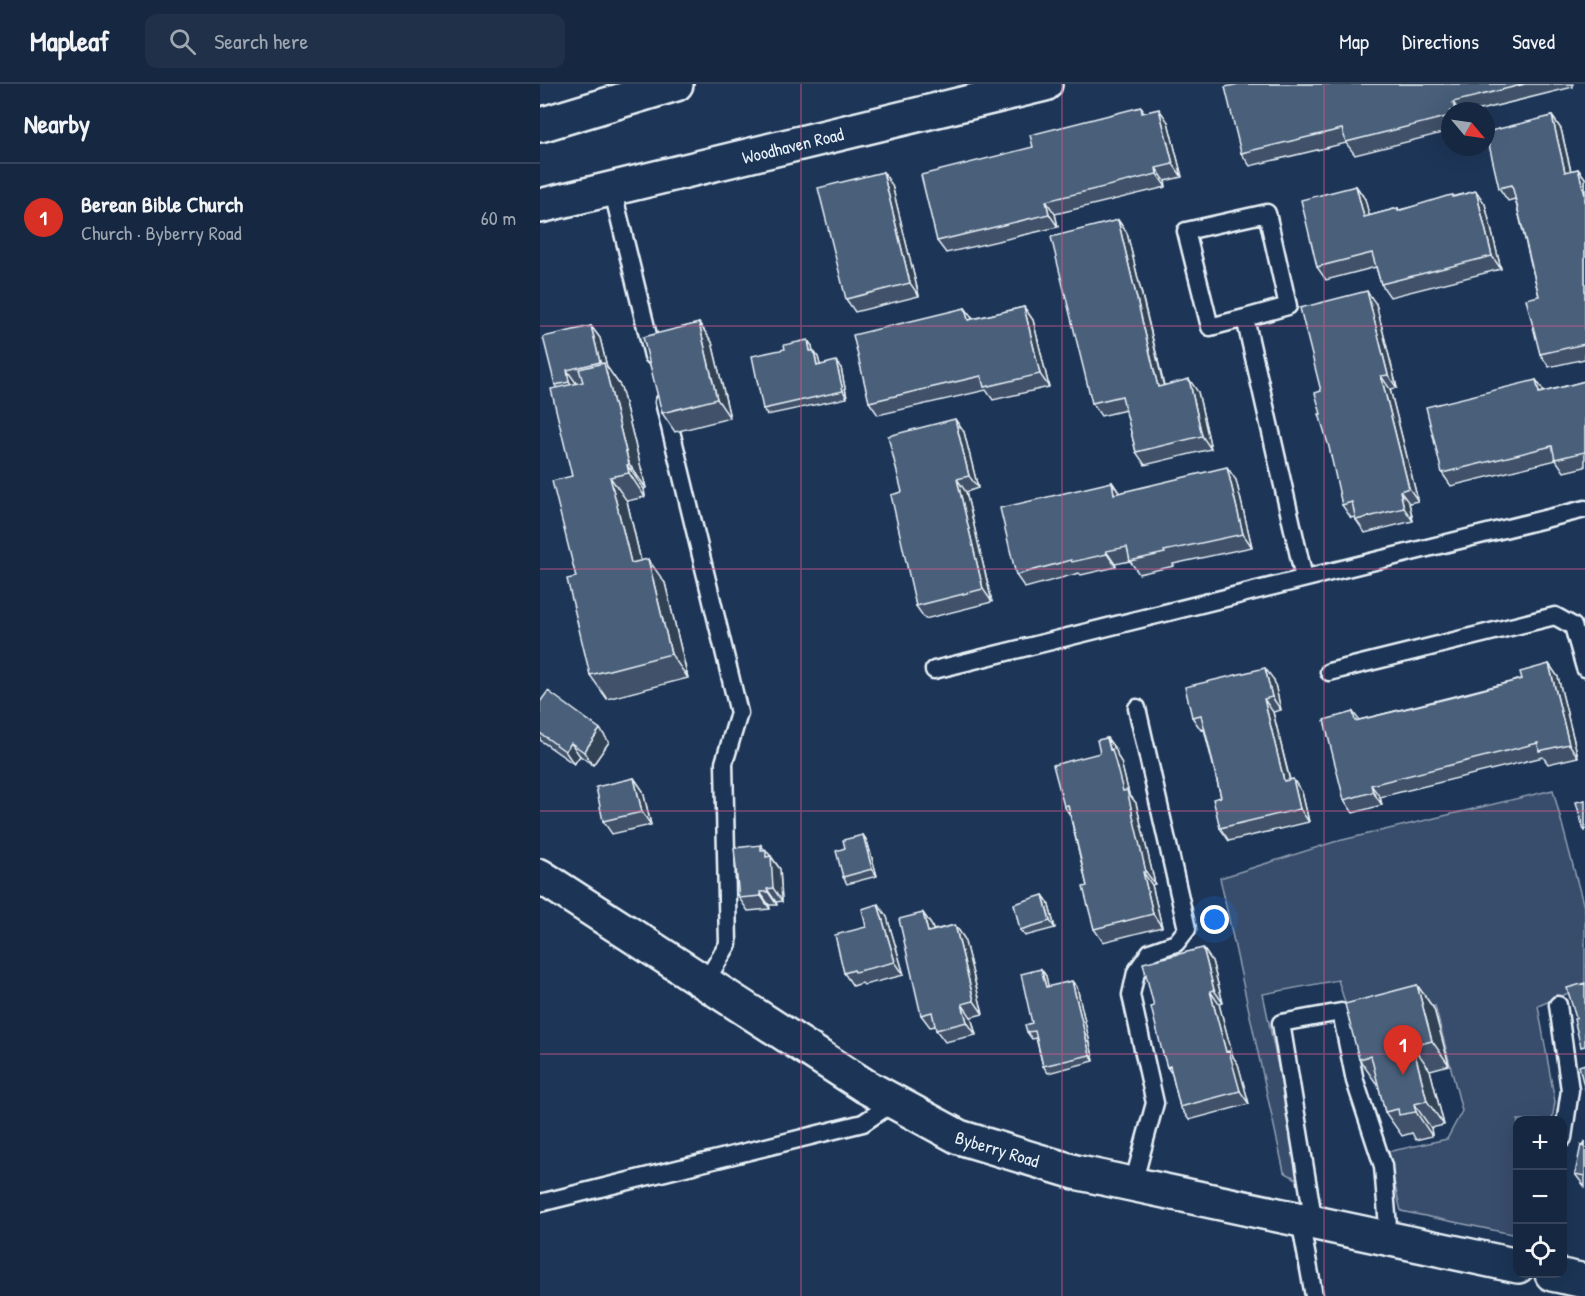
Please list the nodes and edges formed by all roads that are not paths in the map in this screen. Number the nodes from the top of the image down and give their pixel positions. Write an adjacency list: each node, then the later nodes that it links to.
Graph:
1 (614, 84): 4 (main road)
2 (676, 84): 5 (main road)
3 (1045, 84): 6 (main road, Woodhaven Road)
4 (540, 101)
5 (540, 125)
6 (612, 188): 7 (main road, Woodhaven Road); 16 (lane)
7 (540, 206)
8 (1245, 318): 8 (lane); 10 (lane)
9 (1585, 509): 10 (lane)
10 (1304, 578): 12 (lane)
11 (1585, 668): 13 (lane)
12 (934, 670)
13 (1329, 672)
14 (1137, 708): 20 (lane)
15 (540, 876): 16 (main road, Byberry Road)
16 (705, 983): 18 (main road, Byberry Road)
17 (1558, 1005): 19 (lane)
18 (894, 1102): 20 (main road, Byberry Road); 21 (lane)
19 (1566, 1116)
20 (1133, 1184): 22 (main road, Byberry Road)
21 (540, 1203)
22 (1307, 1221): 23 (main road, Byberry Road); 23 (lane); 27 (lane)
23 (1389, 1239): 24 (main road, Byberry Road)
24 (1513, 1265)
25 (1567, 1277): 26 (main road)
26 (1585, 1281)
27 (1314, 1296)

